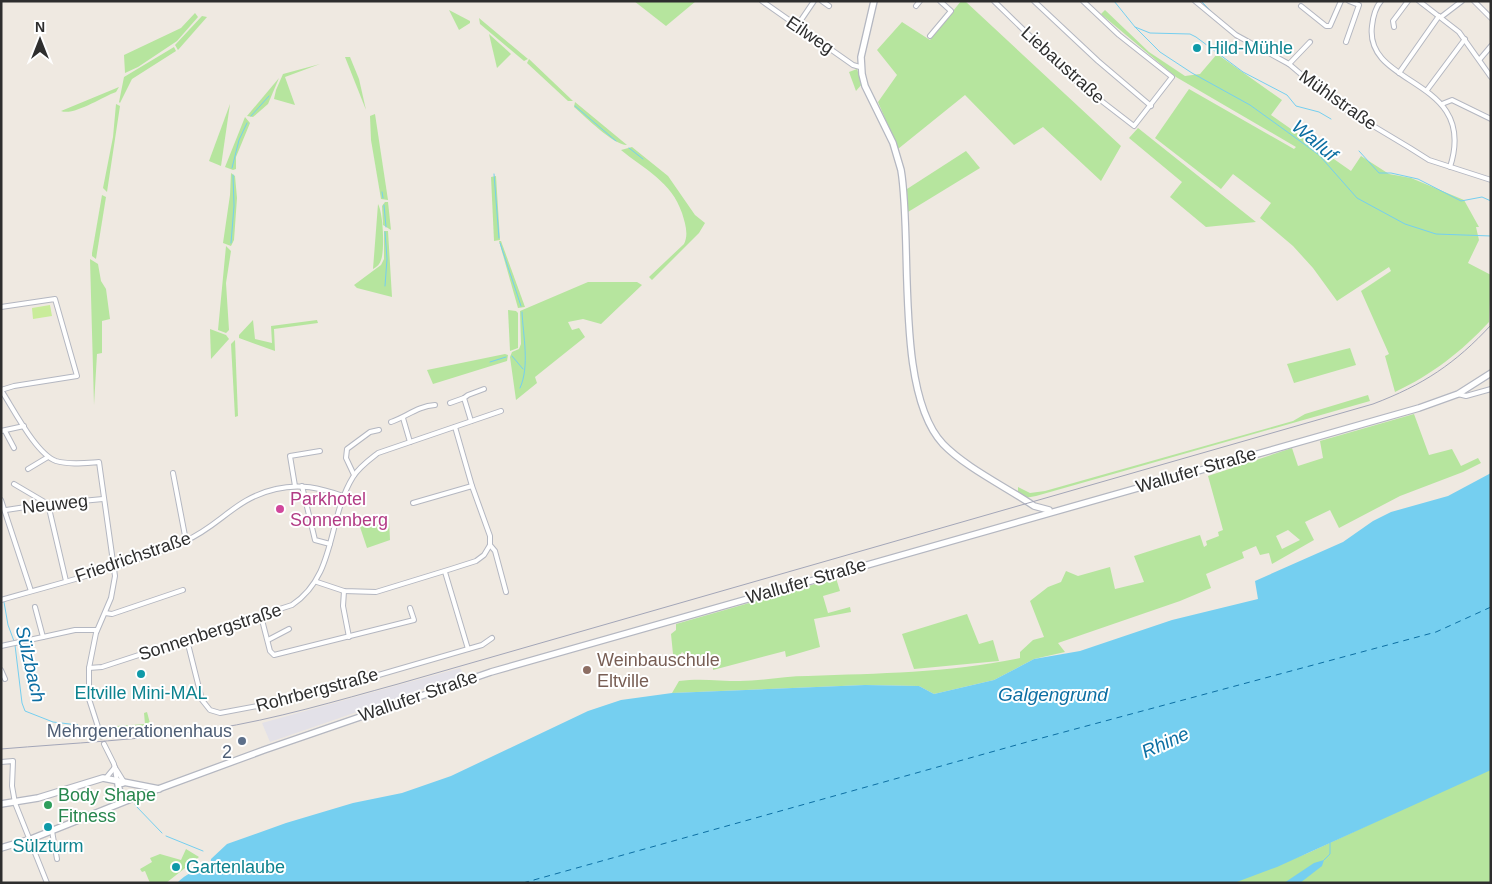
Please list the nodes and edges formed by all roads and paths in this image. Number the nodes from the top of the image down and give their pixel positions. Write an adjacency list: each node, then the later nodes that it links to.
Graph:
1 (762, 1): 23 (street, Eilweg)
2 (814, 1): 23 (street)
3 (822, 1): 18 (street)
4 (874, 1): 32 (street)
5 (920, 1): 19 (street)
6 (940, 1): 25 (street)
7 (994, 1): 37 (street, Liebaustraße)
8 (1034, 1): 37 (street)
9 (1083, 1): 37 (street)
10 (1195, 1): 31 (street, Mühlstraße)
11 (1341, 1): 20 (street)
12 (1349, 1): 28 (street)
13 (1381, 1): 33 (street)
14 (1408, 1): 24 (street)
15 (1419, 1): 21 (street)
16 (1462, 1): 21 (street)
17 (1474, 1): 22 (street)
18 (829, 6)
19 (916, 6)
20 (1301, 6)
21 (1440, 17): 26 (street); 33 (street)
22 (1491, 18)
23 (797, 26): 32 (street, Eilweg)
24 (1394, 27)
25 (930, 36)
26 (1465, 39): 30 (street); 35 (street)
27 (1310, 42): 31 (street)
28 (1346, 42)
29 (1491, 46): 30 (street)
30 (1480, 58): 34 (street)
31 (1289, 64): 39 (street, Mühlstraße)
32 (860, 67): 74 (street)
33 (1399, 73): 35 (street)
34 (1491, 76)
35 (1427, 90): 36 (street)
36 (1442, 104): 38 (street); 39 (street)
37 (1151, 106)
38 (1491, 119)
39 (1450, 167): 40 (street, Mühlstraße)
40 (1491, 180)
41 (1, 307): 45 (street)
42 (1491, 373): 46 (street, Wallufer Straße)
43 (484, 389): 47 (street)
44 (1491, 389): 46 (street)
45 (1, 390): 54 (street)
46 (1458, 394): 76 (street, Wallufer Straße)
47 (464, 398): 48 (street); 52 (street)
48 (450, 403)
49 (435, 405): 51 (street)
50 (501, 411): 52 (street, Sonnenbergstraße)
51 (403, 418): 53 (street); 58 (street)
52 (471, 421): 55 (street, Sonnenbergstraße)
53 (391, 422)
54 (24, 426): 57 (street); 61 (street)
55 (455, 426): 58 (street, Sonnenbergstraße); 68 (street)
56 (379, 430): 64 (street)
57 (3, 432): 59 (street)
58 (410, 442): 64 (street, Sonnenbergstraße)
59 (14, 448)
60 (320, 451): 66 (street)
61 (48, 457): 62 (street); 70 (street)
62 (28, 469)
63 (173, 474): 79 (street)
64 (354, 475): 69 (street, Sonnenbergstraße)
65 (14, 484): 73 (street)
66 (295, 486): 67 (street, Friedrichstraße); 79 (street, Friedrichstraße)
67 (302, 486): 69 (street, Friedrichstraße); 80 (street)
68 (472, 486): 72 (street); 81 (street)
69 (343, 496): 80 (street, Sonnenbergstraße)
70 (103, 499): 73 (street, Neuweg); 82 (street)
71 (1, 500): 75 (street)
72 (414, 503)
73 (48, 504): 75 (street, Neuweg); 84 (street)
74 (1031, 505): 76 (street); 77 (street); 78 (street)
75 (6, 510): 87 (street)
76 (1053, 510): 77 (street, Wallufer Straße)
77 (1036, 515): 78 (street, Wallufer Straße)
78 (1024, 518): 115 (street, Wallufer Straße)
79 (186, 541): 82 (street, Friedrichstraße)
80 (330, 544): 85 (street, Sonnenbergstraße)
81 (490, 545): 83 (street); 89 (street)
82 (113, 567): 84 (street, Friedrichstraße); 93 (street)
83 (445, 572): 88 (street); 103 (street)
84 (66, 580): 87 (street, Friedrichstraße)
85 (317, 582): 88 (street); 94 (street, Sonnenbergstraße)
86 (183, 590): 93 (street)
87 (31, 591): 90 (street, Friedrichstraße)
88 (344, 591): 98 (street)
89 (506, 592)
90 (3, 600)
91 (34, 607): 97 (street)
92 (410, 608): 98 (street)
93 (105, 613): 96 (street)
94 (261, 616): 100 (street, Sonnenbergstraße); 101 (street)
95 (289, 629): 101 (street)
96 (97, 630): 97 (street); 104 (street)
97 (43, 637): 102 (street)
98 (349, 637): 101 (street)
99 (492, 638): 103 (street, Rohrbergstraße)
100 (187, 640): 103 (street, Rohrbergstraße); 104 (street, Sonnenbergstraße)
101 (268, 640)
102 (1, 646)
103 (468, 649)
104 (90, 668): 107 (street)
105 (1, 670): 106 (street)
106 (5, 679)
107 (99, 730)
108 (104, 744): 110 (street)
109 (1, 762): 118 (street)
110 (115, 767): 111 (street); 112 (street); 113 (street)
111 (106, 778): 112 (street); 118 (street)
112 (117, 782): 113 (street); 117 (street)
113 (125, 783): 114 (street)
114 (143, 787): 115 (street); 116 (street)
115 (161, 789): 116 (street, Wallufer Straße)
116 (144, 795): 117 (street, Wallufer Straße)
117 (131, 799): 120 (street, Wallufer Straße)
118 (15, 803): 119 (street); 121 (street)
119 (1, 804)
120 (52, 831): 121 (street, Wallufer Straße); 123 (street)
121 (31, 840): 122 (street, Wallufer Straße); 124 (street)
122 (1, 848)
123 (57, 859)
124 (47, 883)

